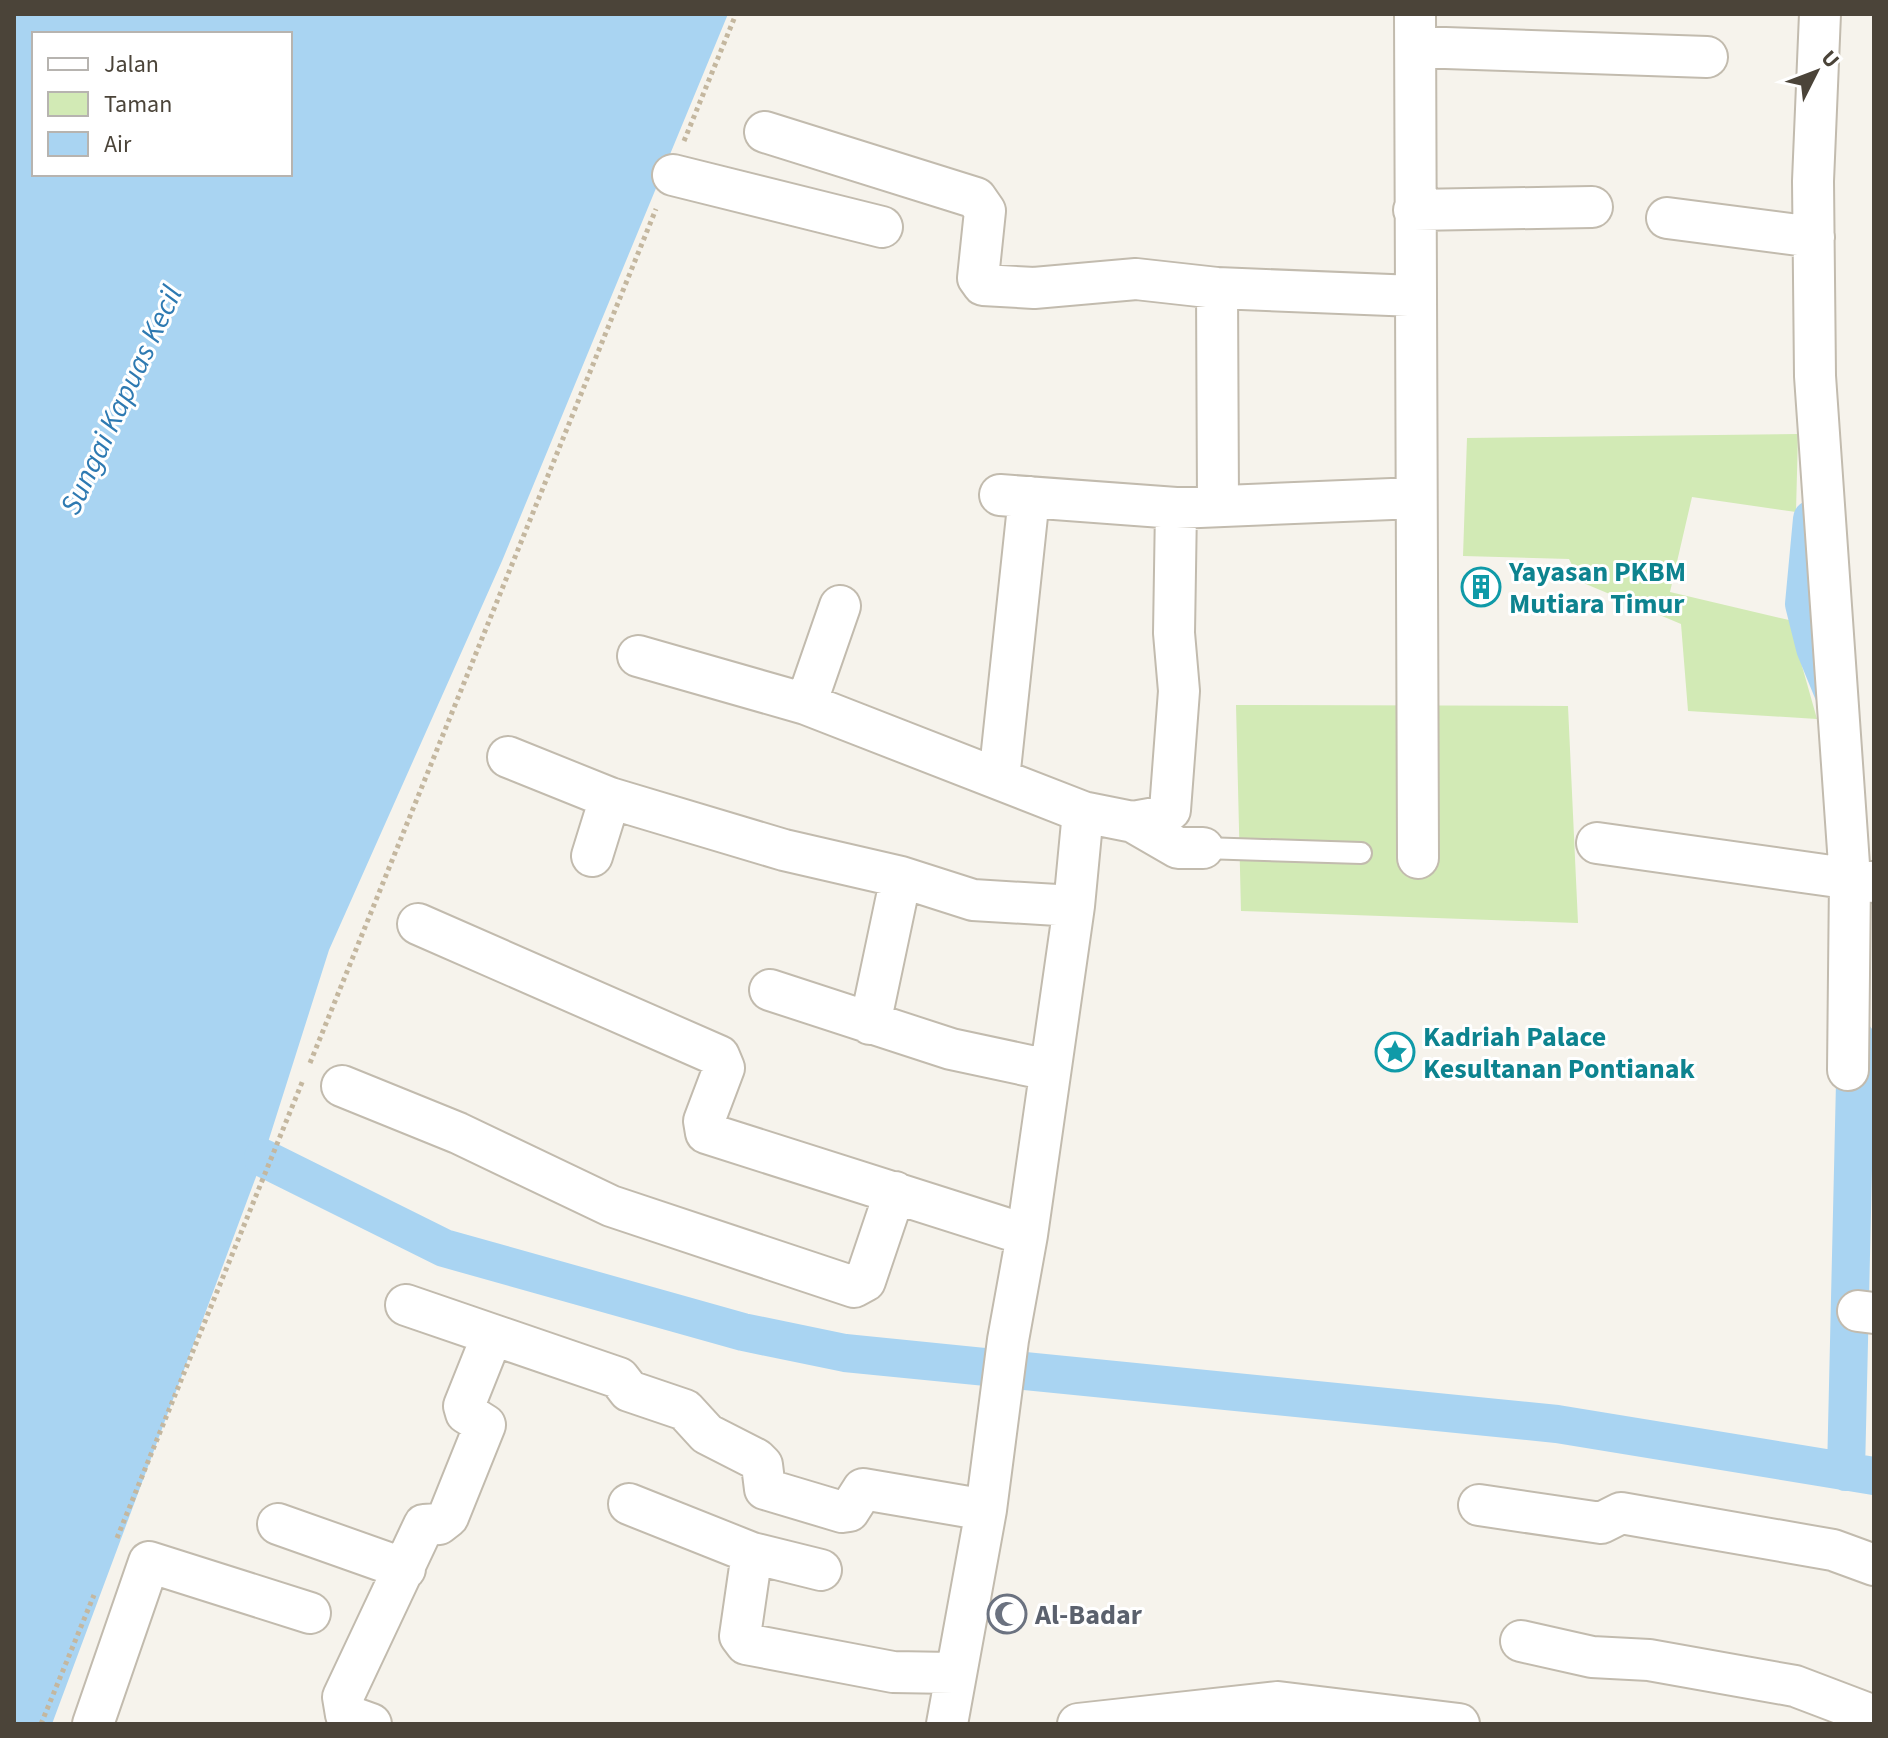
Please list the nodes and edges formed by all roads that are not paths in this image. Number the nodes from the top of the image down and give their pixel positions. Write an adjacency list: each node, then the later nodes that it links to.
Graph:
1 (1820, 14): 10 (street)
2 (1416, 31): 3 (street); 7 (street)
3 (1707, 57)
4 (765, 132): 11 (street)
5 (671, 175): 9 (street)
6 (1592, 207): 7 (street)
7 (1414, 210): 12 (street)
8 (1667, 218): 10 (street)
9 (882, 227)
10 (1814, 237): 30 (street)
11 (1217, 288): 12 (street); 14 (street)
12 (1415, 296): 13 (street)
13 (1416, 498): 14 (street); 28 (street)
14 (1218, 505): 15 (street)
15 (1176, 508): 20 (street); 23 (street)
16 (840, 606): 18 (street)
17 (638, 656): 18 (street)
18 (806, 704): 20 (street)
19 (508, 757): 21 (street)
20 (999, 779): 22 (street)
21 (610, 798): 27 (street); 29 (street)
22 (1083, 812): 23 (street); 31 (street)
23 (1133, 822): 25 (street)
24 (1597, 843): 30 (street)
25 (1203, 848): 26 (lane)
26 (1361, 853)
27 (592, 856)
28 (1418, 858)
29 (901, 877): 31 (street); 34 (street)
30 (1862, 881): 36 (street)
31 (1074, 906): 35 (street)
32 (418, 924): 38 (street)
33 (770, 990): 34 (street)
34 (870, 1024): 35 (street)
35 (1049, 1070): 39 (street)
36 (1848, 1070)
37 (342, 1086): 38 (street)
38 (895, 1192): 39 (street)
39 (1027, 1235): 44 (street)
40 (406, 1305): 41 (street)
41 (492, 1336): 44 (street); 48 (street)
42 (629, 1504): 46 (street)
43 (1479, 1505): 47 (street)
44 (986, 1510): 52 (street)
45 (278, 1524): 48 (street)
46 (752, 1553): 49 (street); 52 (street)
47 (1874, 1565)
48 (405, 1569): 56 (street)
49 (821, 1570)
50 (310, 1613): 55 (street)
51 (1521, 1641): 54 (street)
52 (953, 1673): 57 (street)
53 (1304, 1714): 58 (street); 59 (street)
54 (1874, 1716)
55 (93, 1724)
56 (371, 1724)
57 (947, 1724)
58 (1078, 1724)
59 (1459, 1724)

